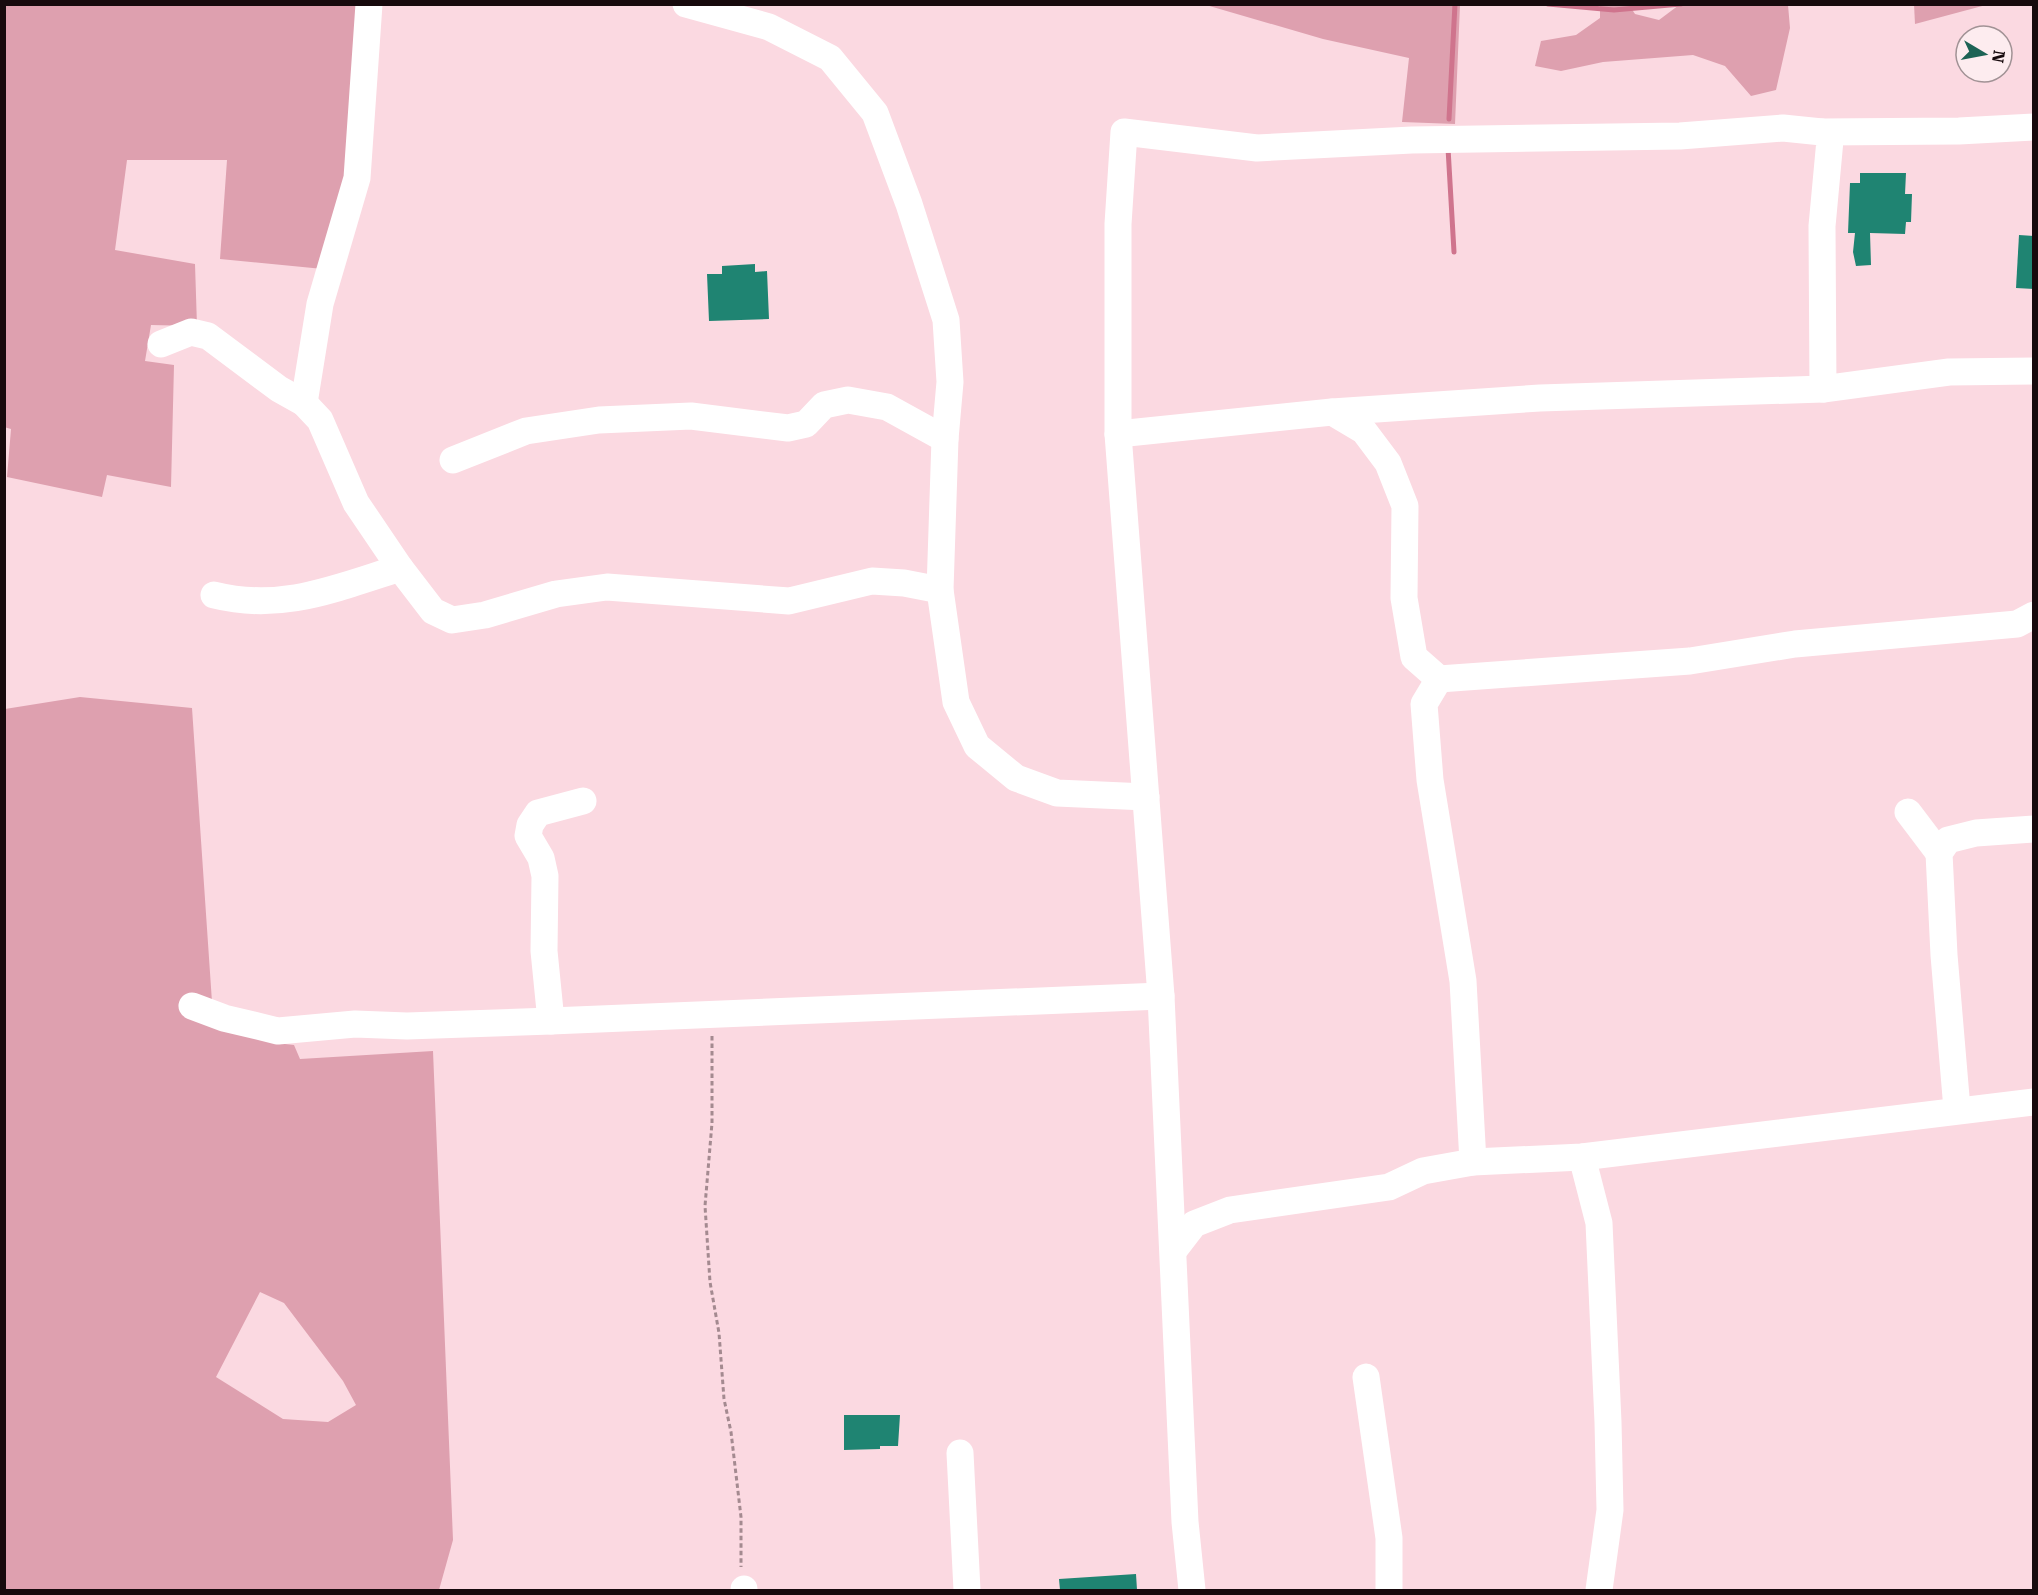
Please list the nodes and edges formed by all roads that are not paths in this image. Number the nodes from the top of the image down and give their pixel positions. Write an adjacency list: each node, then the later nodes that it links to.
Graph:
1 (369, 4): 8 (street)
2 (686, 4): 11 (street)
3 (2034, 127): 4 (street)
4 (1822, 132): 7 (street); 10 (street)
5 (161, 344): 8 (street)
6 (2034, 371): 7 (street)
7 (1822, 389): 9 (street)
8 (304, 403): 13 (street)
9 (1332, 412): 10 (street); 17 (street)
10 (1118, 434): 18 (street)
11 (945, 439): 12 (street); 14 (street)
12 (453, 460)
13 (400, 568): 14 (street); 15 (street)
14 (940, 590): 18 (street)
15 (214, 595)
16 (2034, 615): 17 (street)
17 (1439, 679): 29 (street)
18 (1146, 797): 23 (street)
19 (583, 801): 25 (street)
20 (1908, 812): 22 (street)
21 (2034, 829): 22 (street)
22 (1939, 853): 27 (street)
23 (1161, 996): 25 (street); 30 (street)
24 (192, 1006): 25 (street)
25 (550, 1021)
26 (2034, 1102): 27 (street)
27 (1957, 1109): 28 (street)
28 (1582, 1157): 29 (street); 36 (street)
29 (1473, 1162): 30 (street)
30 (1174, 1250): 34 (street)
31 (1366, 1377): 35 (street)
32 (960, 1453): 33 (street)
33 (967, 1590)
34 (1192, 1590)
35 (1389, 1590)
36 (1599, 1590)

